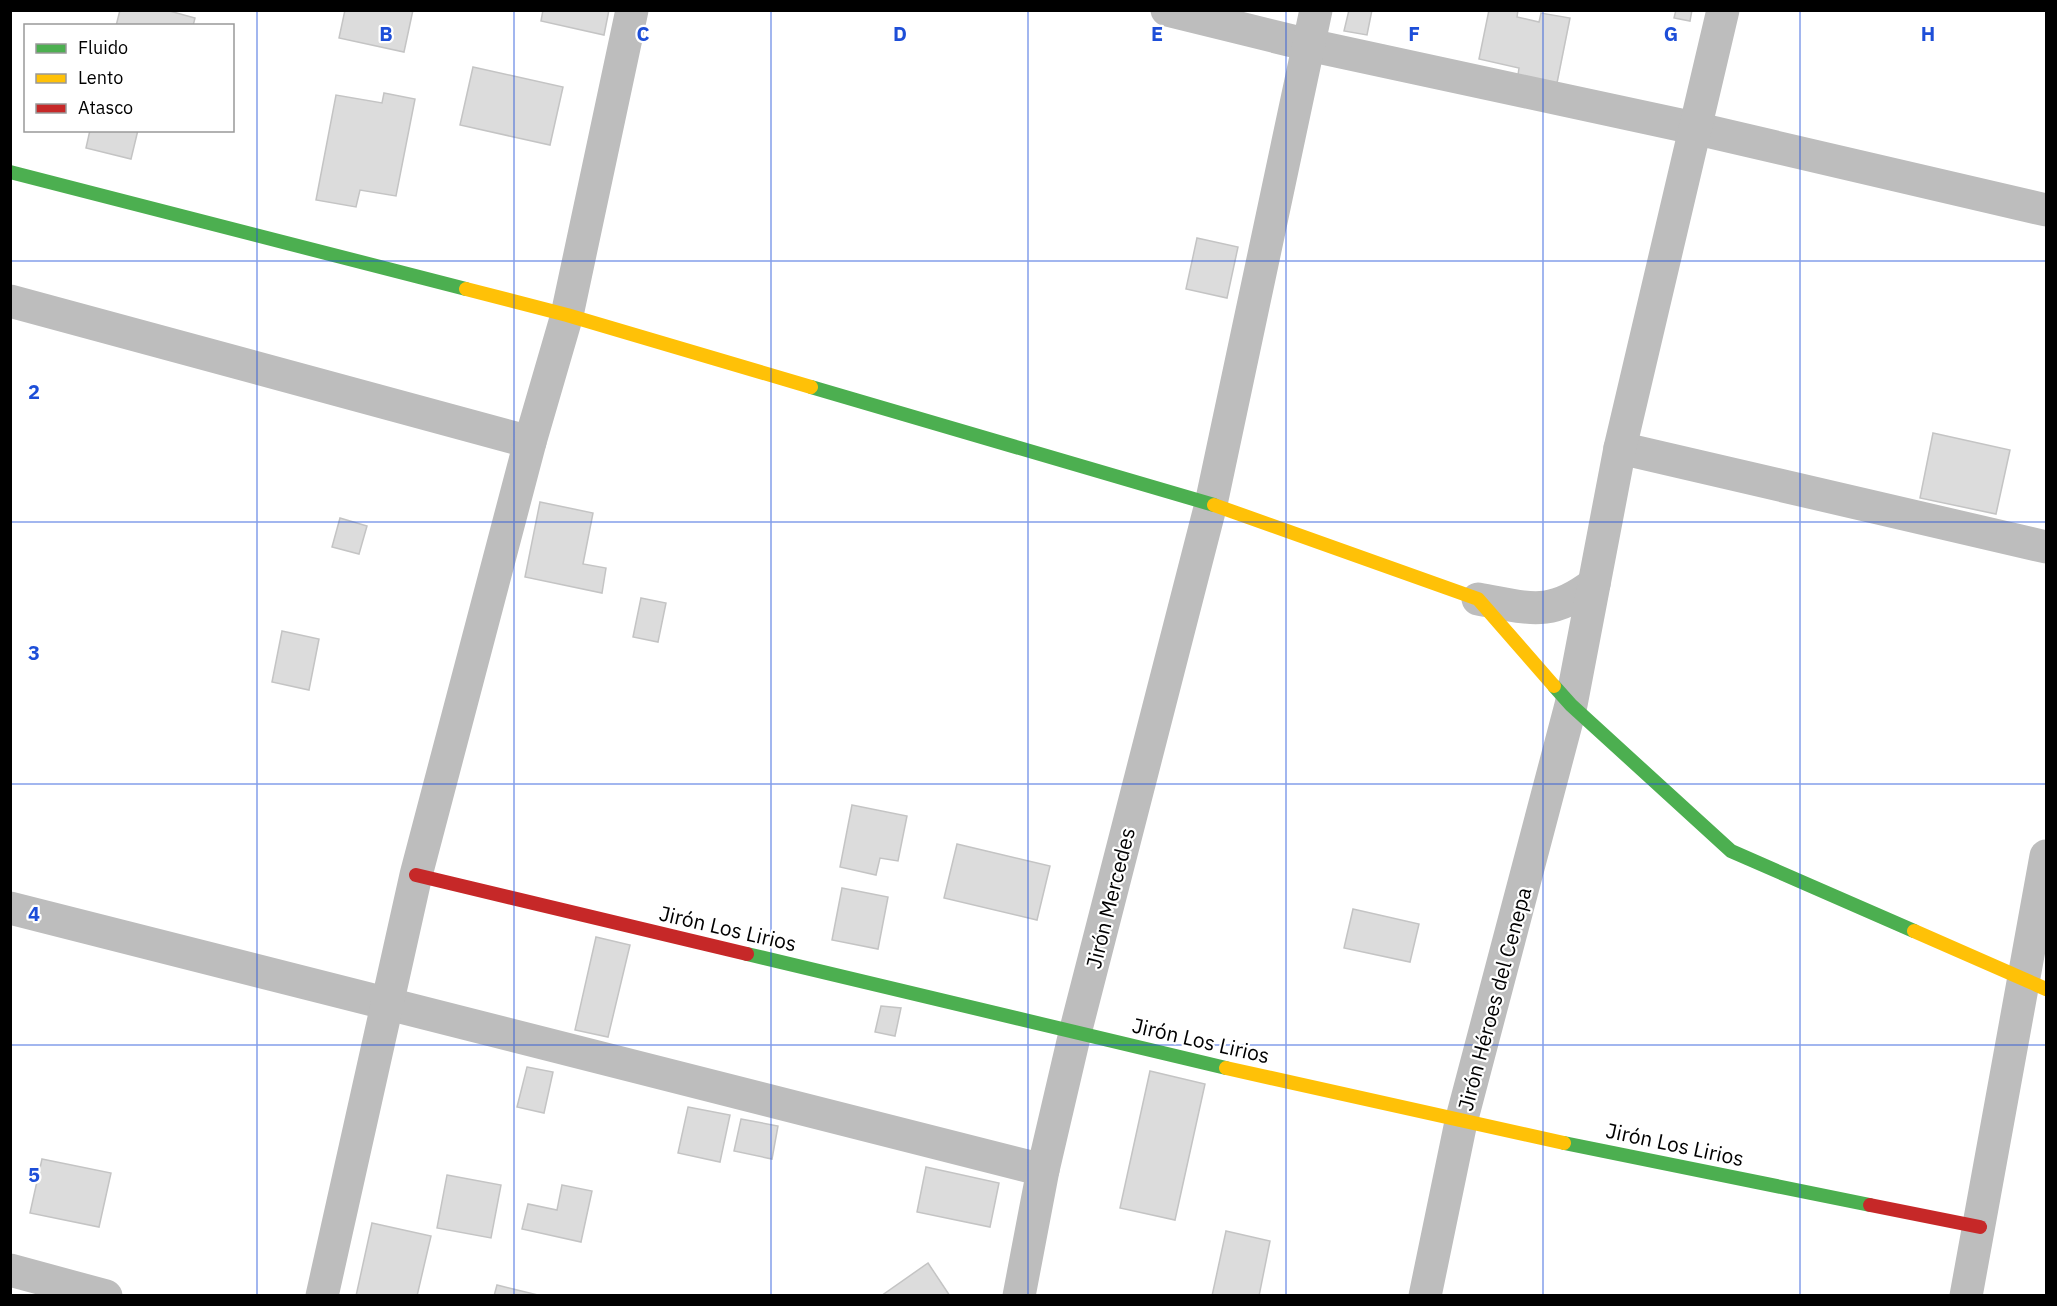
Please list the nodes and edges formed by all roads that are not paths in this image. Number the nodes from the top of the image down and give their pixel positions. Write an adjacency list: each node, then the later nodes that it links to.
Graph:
1 (632, 10): 10 (street)
2 (1167, 10): 5 (street)
3 (1316, 10): 5 (street, Jirón Mercedes)
4 (1723, 10): 6 (street, Jirón Héroes del Cenepa)
5 (1309, 45): 6 (street); 13 (street, Jirón Mercedes)
6 (1694, 128): 8 (street); 12 (street, Jirón Héroes del Cenepa)
7 (10, 172): 10 (street)
8 (2046, 210)
9 (10, 301): 11 (street)
10 (567, 315): 11 (street); 13 (street)
11 (530, 442): 19 (street)
12 (1620, 448): 14 (street); 15 (street, Jirón Héroes del Cenepa)
13 (1211, 504): 16 (street); 23 (street, Jirón Mercedes)
14 (2046, 547)
15 (1594, 584): 16 (street); 17 (street, Jirón Héroes del Cenepa)
16 (1478, 599): 17 (street)
17 (1571, 705): 21 (street); 24 (street, Jirón Héroes del Cenepa)
18 (2046, 856): 21 (street)
19 (416, 875): 22 (street); 23 (street, Jirón Los Lirios)
20 (10, 908): 22 (street)
21 (2036, 984): 26 (street)
22 (387, 1004): 25 (street); 29 (street)
23 (1075, 1033): 24 (street, Jirón Los Lirios); 25 (street, Jirón Mercedes)
24 (1461, 1122): 26 (street, Jirón Los Lirios); 31 (street, Jirón Héroes del Cenepa)
25 (1043, 1170): 30 (street, Jirón Mercedes)
26 (1980, 1227): 32 (street)
27 (10, 1270): 28 (street)
28 (106, 1296)
29 (322, 1296)
30 (1019, 1296)
31 (1425, 1296)
32 (1966, 1296)

